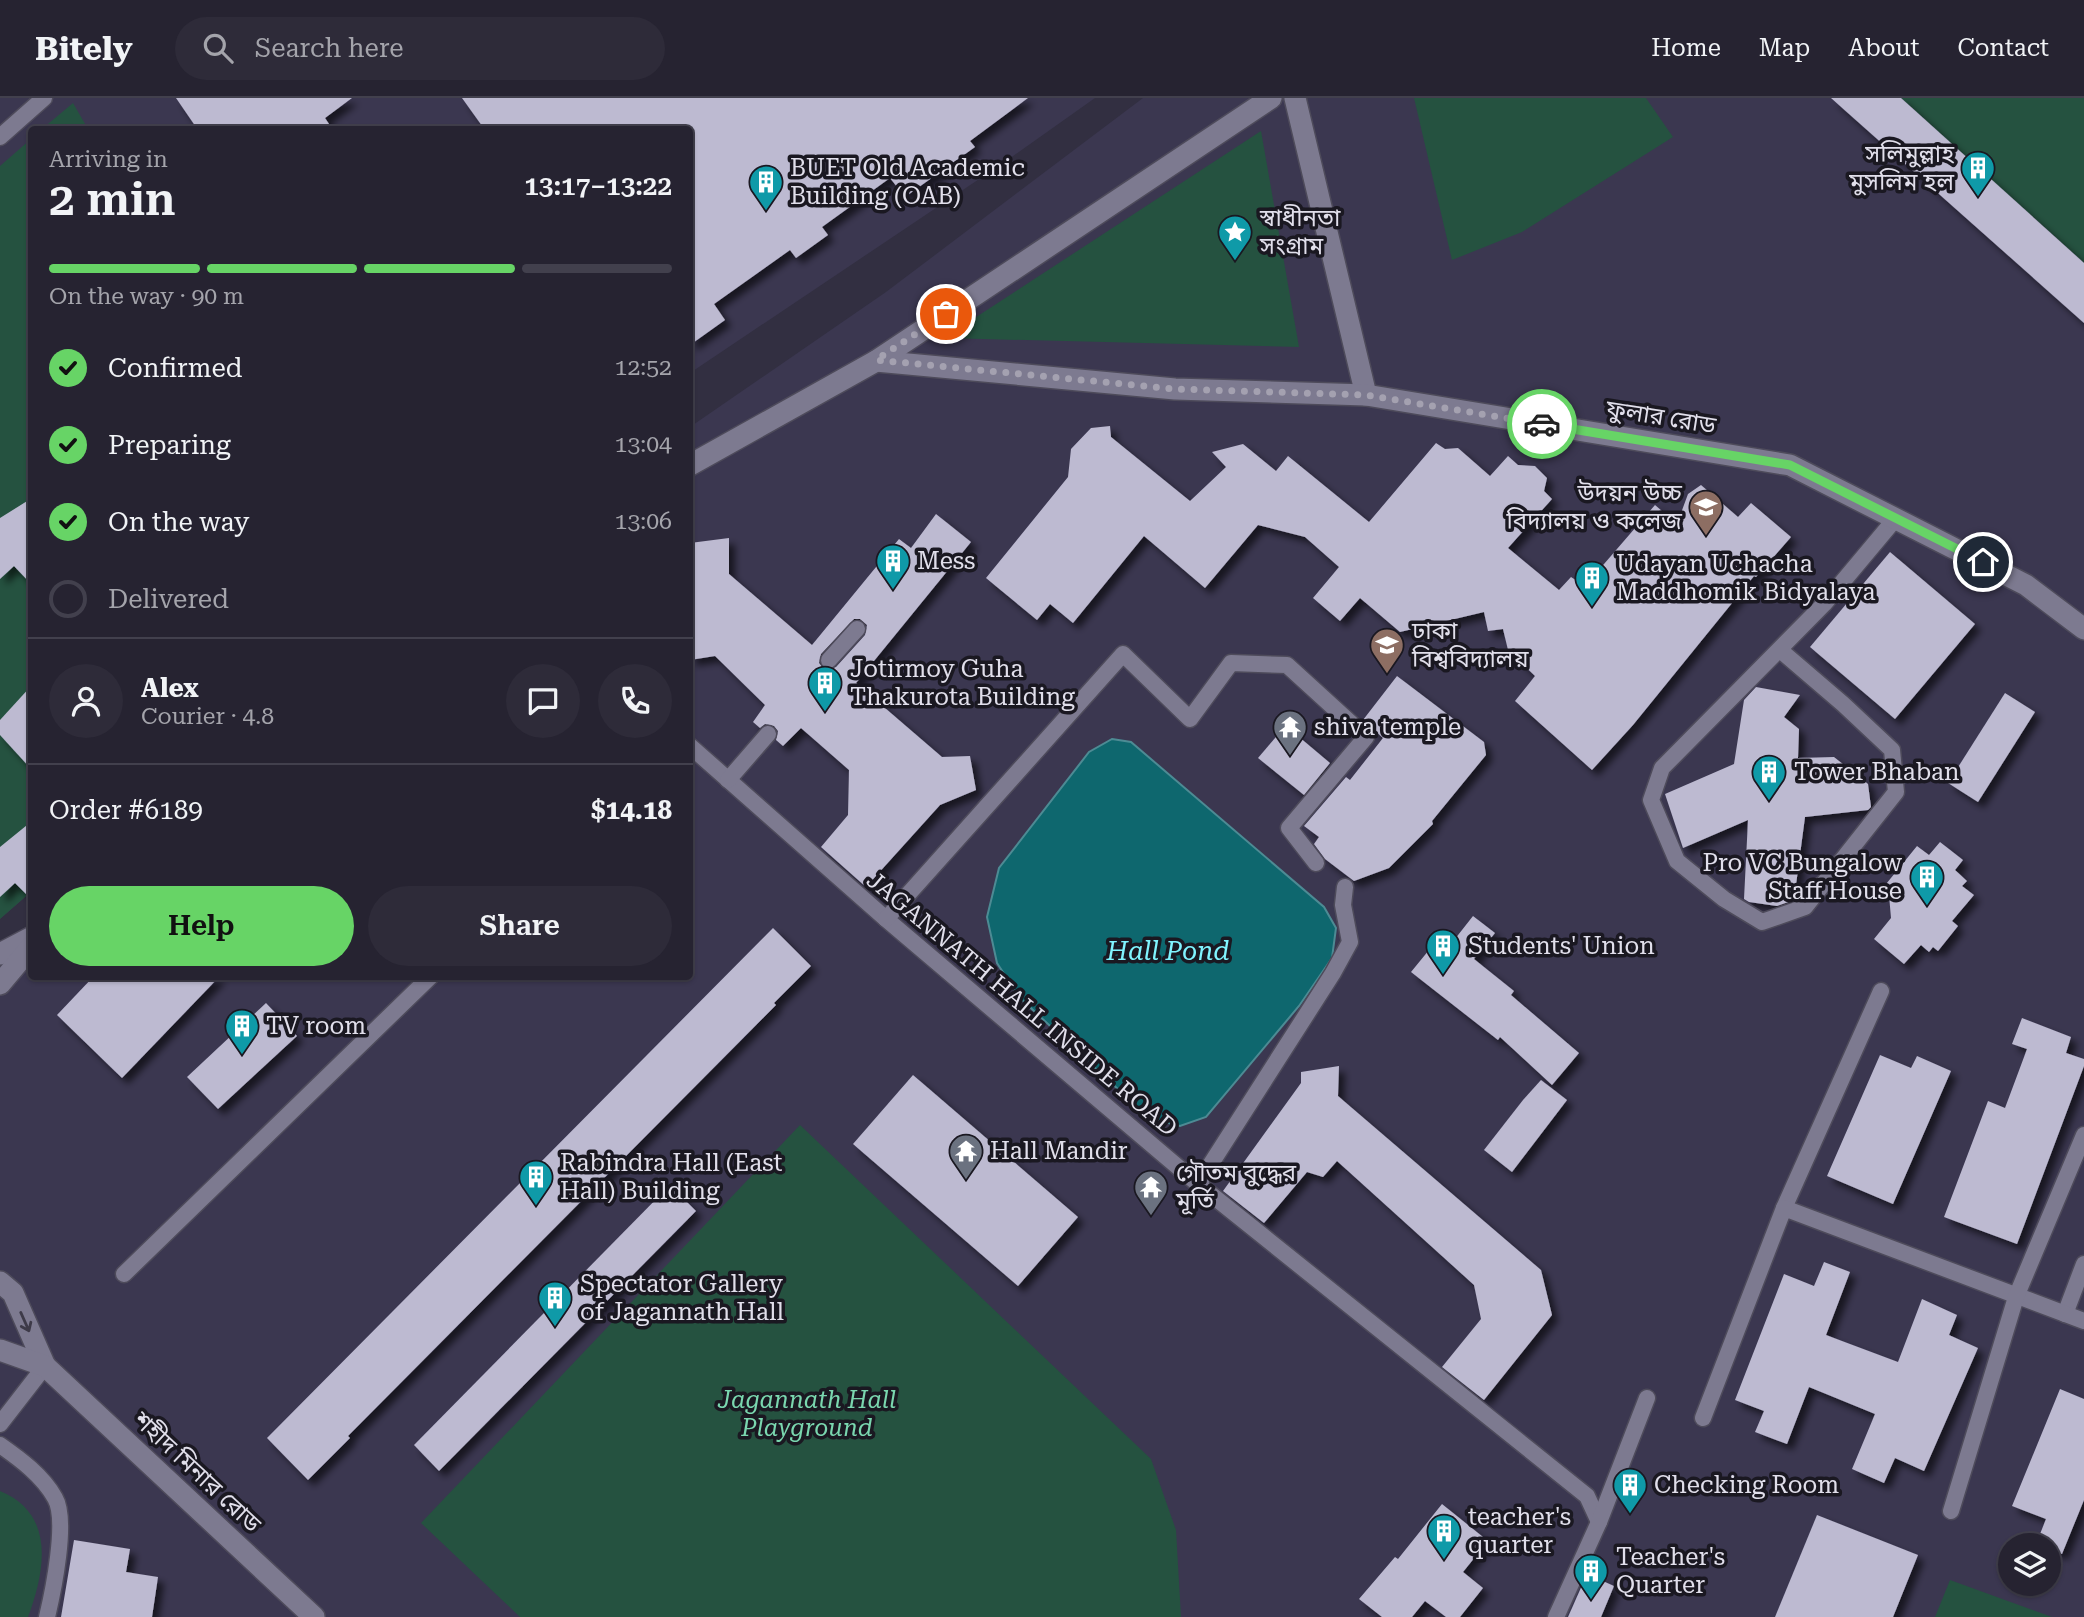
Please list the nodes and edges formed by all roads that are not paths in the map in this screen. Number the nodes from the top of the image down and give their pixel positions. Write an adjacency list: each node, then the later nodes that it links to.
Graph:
1 (44, 98): 4 (lane)
2 (1271, 98): 5 (main road)
3 (1295, 98): 6 (main road)
4 (0, 137)
5 (876, 360): 6 (main road, ফুলার রোড); 7 (main road)
6 (1366, 395): 8 (main road, ফুলার রোড)
7 (693, 464)
8 (1896, 518): 10 (main road, ফুলার রোড); 11 (lane)
9 (857, 629): 12 (lane)
10 (2084, 629)
11 (1780, 650): 11 (lane)
12 (829, 660)
13 (768, 734): 15 (lane)
14 (693, 749): 15 (lane, JAGANNATH HALL INSIDE ROAD)
15 (728, 780): 18 (lane, JAGANNATH HALL INSIDE ROAD)
16 (1315, 863): 18 (lane)
17 (1345, 887): 26 (lane)
18 (886, 919): 26 (lane, JAGANNATH HALL INSIDE ROAD)
19 (28, 939): 21 (main road)
20 (28, 951): 23 (main road)
21 (0, 954)
22 (427, 980): 29 (lane)
23 (0, 984)
24 (1881, 991): 27 (lane)
25 (2084, 1135): 31 (lane)
26 (1198, 1184): 41 (lane, JAGANNATH HALL INSIDE ROAD)
27 (1784, 1208): 31 (lane); 37 (lane)
28 (2084, 1264): 32 (lane)
29 (124, 1274)
30 (0, 1282): 35 (main road, শহীদ মিনার রোড, one-way to 35)
31 (2016, 1297): 32 (lane); 40 (lane)
32 (2064, 1314): 33 (lane)
33 (2084, 1321)
34 (0, 1350): 35 (main road, শহীদ মিনার রোড)
35 (45, 1366): 38 (lane); 43 (main road, শহীদ মিনার রোড)
36 (1647, 1398): 41 (lane)
37 (1703, 1418)
38 (0, 1424)
39 (0, 1445): 42 (lane)
40 (1951, 1511)
41 (1599, 1522): 44 (lane)
42 (47, 1617)
43 (314, 1617)
44 (1556, 1617)

